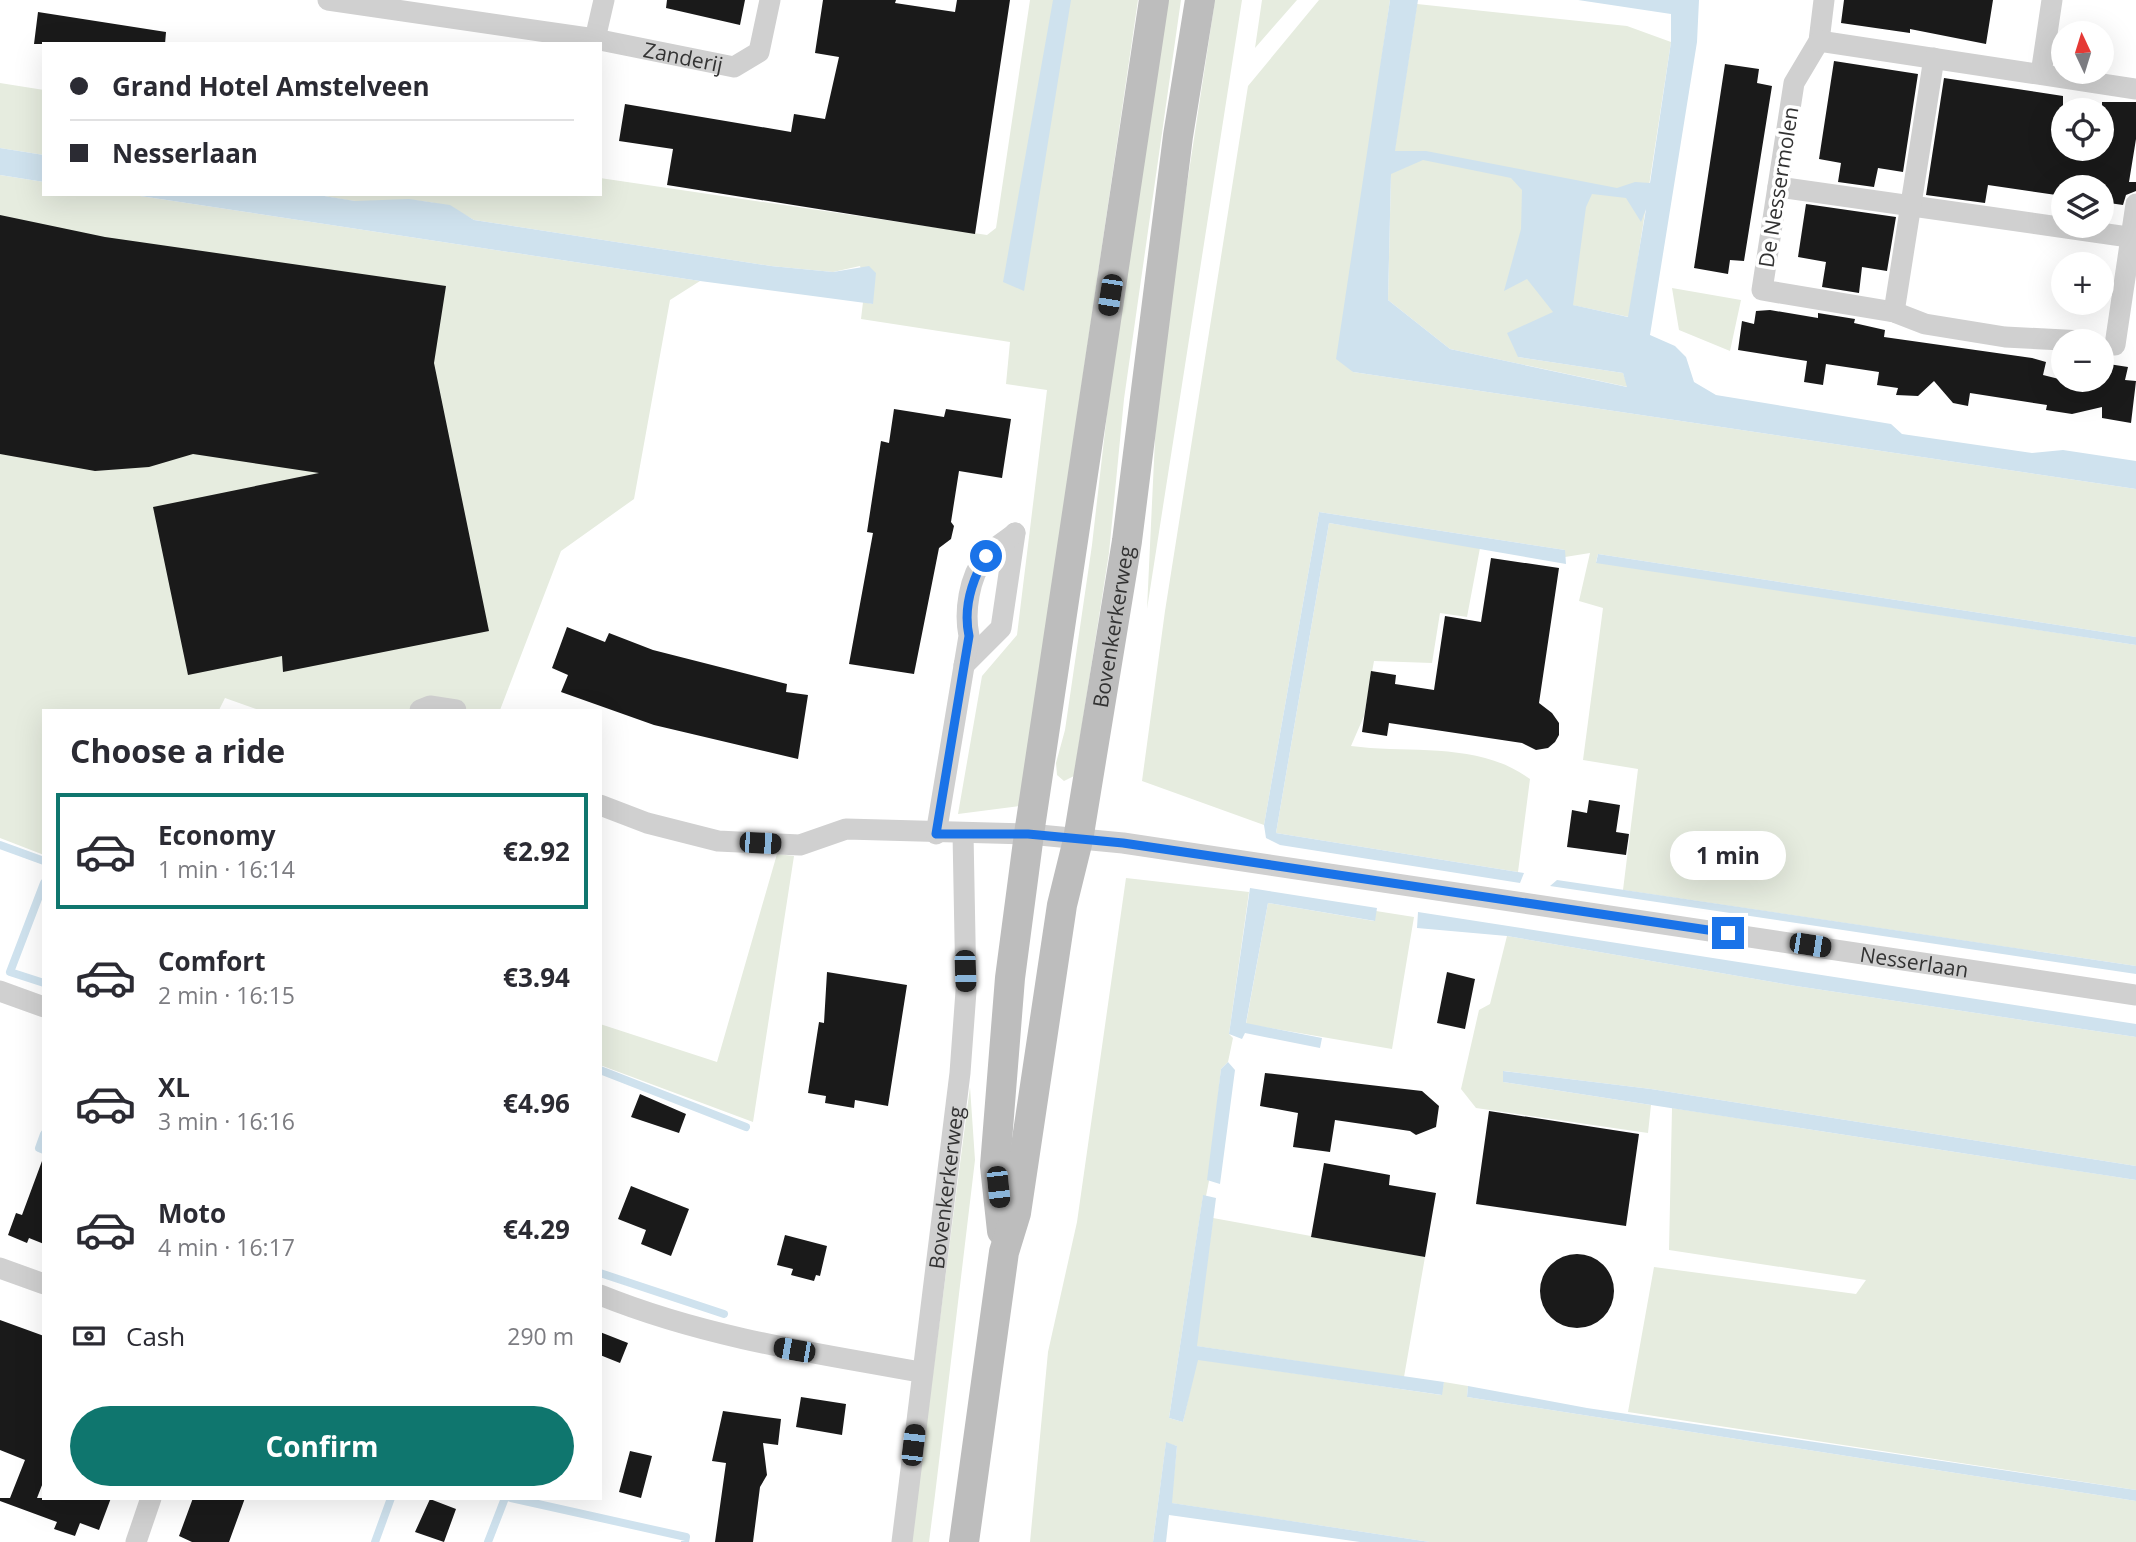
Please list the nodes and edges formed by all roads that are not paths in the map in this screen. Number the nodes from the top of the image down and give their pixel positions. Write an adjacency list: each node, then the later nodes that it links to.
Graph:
1 (328, 0): 8 (street, Zanderij)
2 (604, 0): 8 (street)
3 (770, 0): 8 (street, Zanderij)
4 (1154, 0): 26 (main road, Bovenkerkerweg)
5 (1200, 0): 27 (main road, Bovenkerkerweg)
6 (1824, 0): 9 (street, De Nessermolen)
7 (2052, 0): 11 (street)
8 (595, 39)
9 (1819, 41): 10 (street); 13 (street, De Nessermolen)
10 (1934, 58): 11 (street); 15 (street)
11 (2041, 74): 12 (street)
12 (2136, 89)
13 (1778, 187): 15 (street); 17 (street, De Nessermolen)
14 (2136, 204): 16 (street)
15 (1908, 207): 16 (street); 17 (street)
16 (2134, 238): 19 (street)
17 (1894, 312): 18 (street, De Nessermolen)
18 (2051, 339)
19 (2118, 345)
20 (964, 665): 20 (street); 25 (street)
21 (422, 709): 22 (street)
22 (450, 709)
23 (602, 806): 25 (street)
24 (963, 833): 25 (street); 26 (street); 35 (street, Bovenkerkerweg)
25 (936, 834)
26 (1028, 834): 27 (street, Nesserlaan); 31 (main road, Bovenkerkerweg)
27 (1078, 840): 29 (street, Nesserlaan); 31 (main road, Bovenkerkerweg)
28 (0, 991): 30 (street)
29 (2136, 995)
30 (42, 1006)
31 (1004, 1252): 39 (main road, Bovenkerkerweg)
32 (0, 1269): 33 (street)
33 (42, 1283)
34 (602, 1296): 35 (street)
35 (921, 1372): 38 (street, Bovenkerkerweg)
36 (150, 1500): 37 (street)
37 (136, 1542)
38 (902, 1542)
39 (964, 1542)

